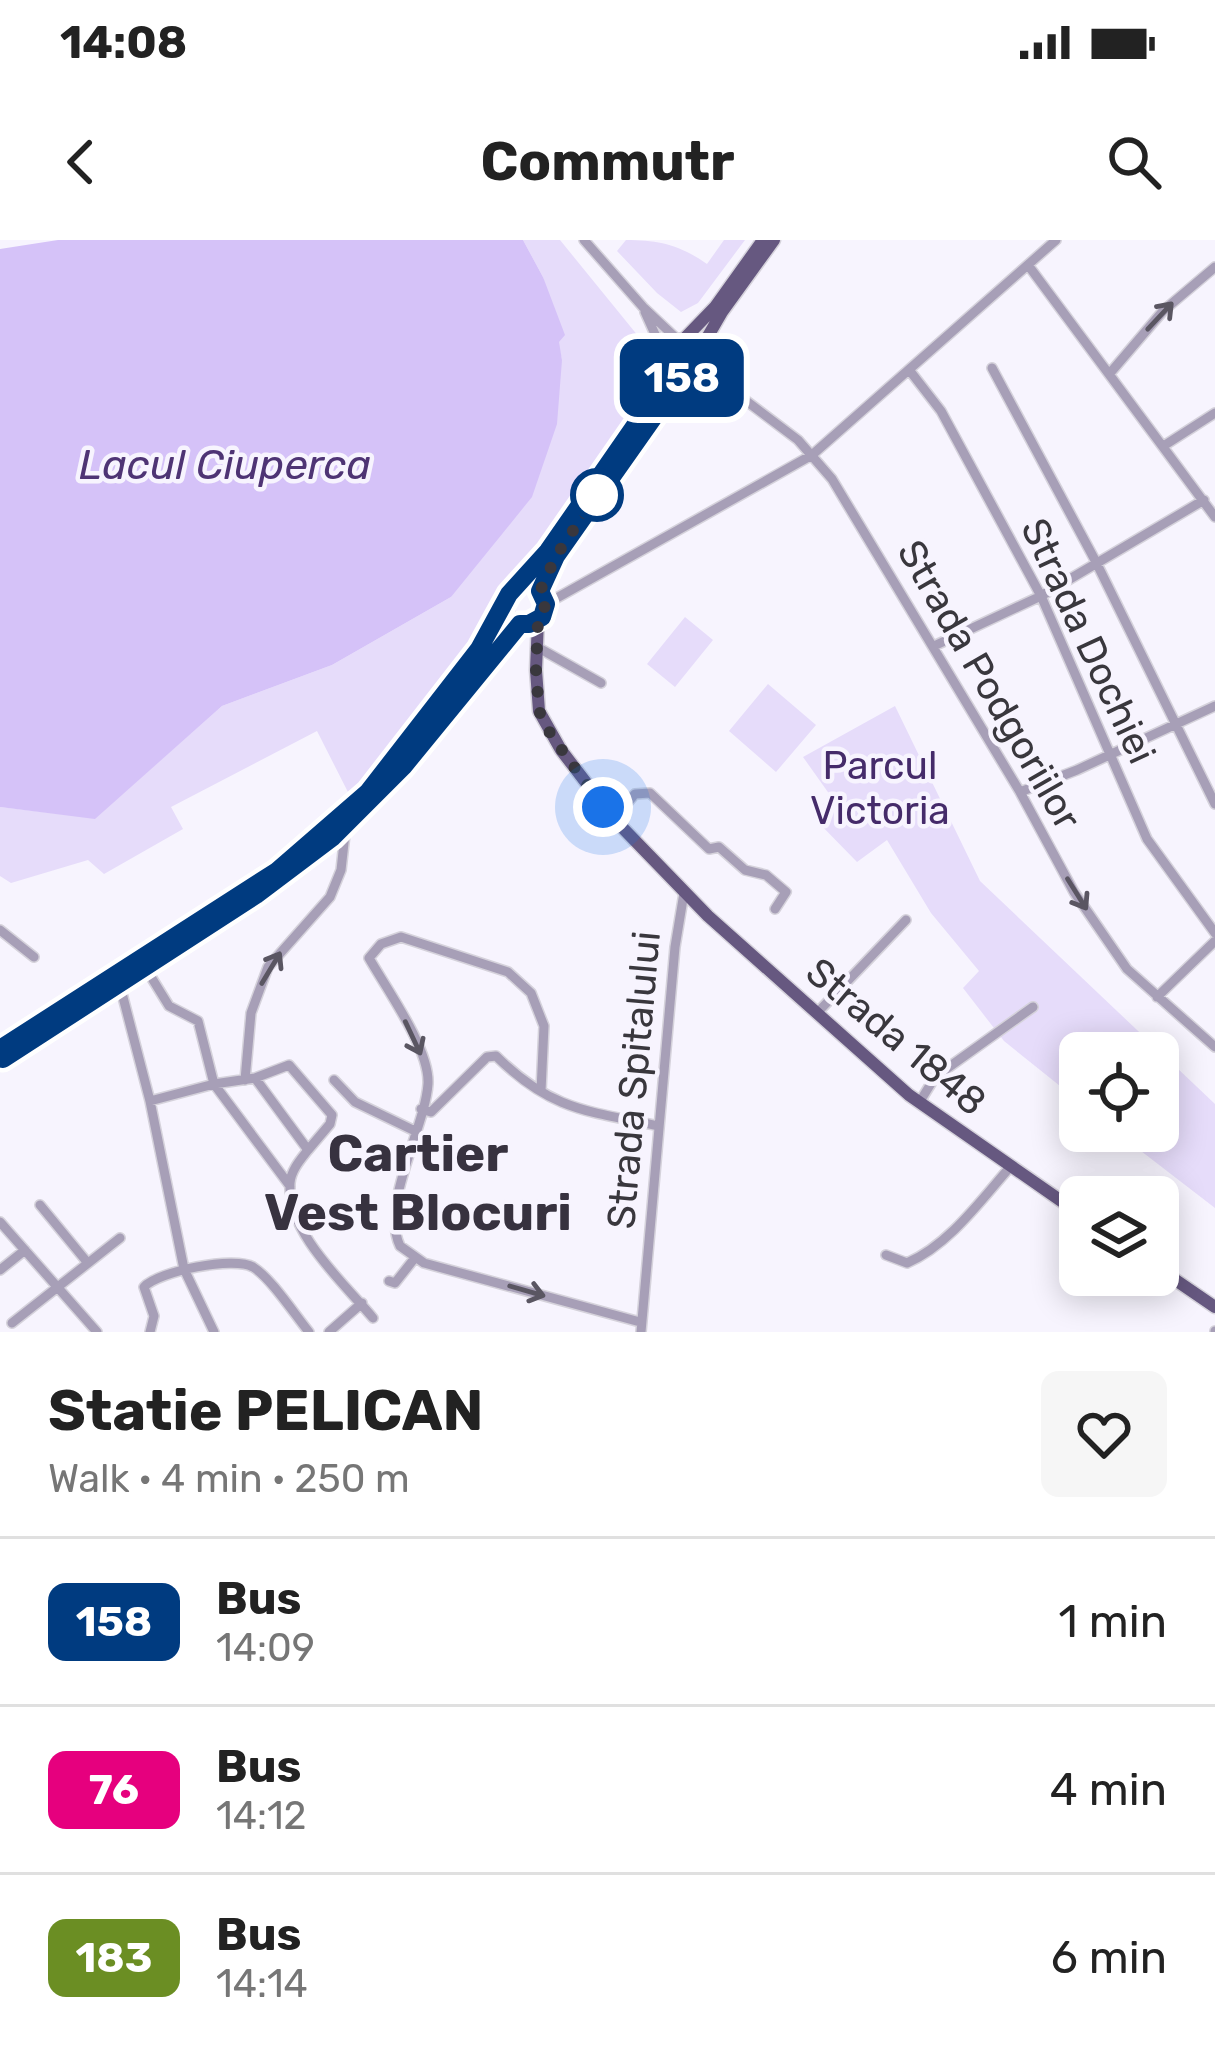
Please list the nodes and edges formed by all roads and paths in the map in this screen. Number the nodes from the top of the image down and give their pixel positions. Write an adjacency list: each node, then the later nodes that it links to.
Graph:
1 (584, 240): 7 (street)
2 (763, 240): 8 (main road)
3 (774, 240): 9 (main road)
4 (1056, 240): 5 (street)
5 (1028, 265): 14 (street); 15 (street)
6 (1215, 267): 15 (street, one-way to 6)
7 (643, 308): 8 (street); 10 (street)
8 (681, 338): 9 (main road); 10 (main road)
9 (700, 350): 11 (main road)
10 (664, 352): 12 (main road)
11 (700, 366): 16 (main road); 19 (street, Strada Podgoriilor)
12 (666, 368): 16 (main road); 23 (main road)
13 (992, 368): 22 (street)
14 (910, 371): 19 (street); 24 (street, Strada Dochiei)
15 (1111, 372): 18 (street)
16 (682, 377): 25 (main road)
17 (1215, 413): 18 (street)
18 (1165, 445): 20 (street)
19 (812, 455): 25 (street); 28 (street, Strada Podgoriilor)
20 (1204, 500): 21 (street); 22 (street)
21 (1215, 517)
22 (1096, 562): 24 (street); 33 (street)
23 (512, 593): 25 (main road); 27 (main road); 46 (main road)
24 (1041, 596): 28 (street); 34 (street, Strada Dochiei)
25 (543, 597): 26 (main road)
26 (538, 620): 27 (main road); 29 (main road, Strada Spitalului)
27 (522, 624): 30 (main road, Strada Spitalului); 38 (main road)
28 (934, 646): 35 (street, Strada Podgoriilor)
29 (537, 647): 30 (main road, Strada Spitalului); 31 (street)
30 (536, 670): 37 (main road, Strada Spitalului)
31 (601, 683)
32 (1215, 706): 33 (street)
33 (1175, 726): 34 (street); 36 (street)
34 (1108, 756): 35 (street); 43 (street, Strada Dochiei)
35 (1020, 792): 47 (street, Strada Podgoriilor, one-way to 47)
36 (1215, 804)
37 (614, 819): 39 (main road, Strada Spitalului); 40 (street)
38 (346, 825): 45 (main road); 52 (street, one-way to 38)
39 (684, 892): 49 (main road, Strada 1848); 59 (street, Strada Spitalului)
40 (775, 909)
41 (906, 920): 49 (street)
42 (1, 932): 44 (street)
43 (1215, 937): 47 (street)
44 (34, 957)
45 (145, 967): 46 (main road); 54 (street)
46 (118, 978): 51 (main road); 56 (street)
47 (1156, 997): 50 (street, Strada Podgoriilor)
48 (1033, 1007): 57 (street)
49 (817, 1013): 57 (main road, Strada 1848)
50 (1215, 1047)
51 (1, 1056)
52 (250, 1079): 54 (street); 61 (street); 61 (street)
53 (334, 1079): 60 (street)
54 (214, 1084): 56 (street); 63 (street)
55 (541, 1091): 58 (street); 58 (street, one-way to 58); 59 (street)
56 (150, 1101): 72 (street)
57 (919, 1103): 62 (main road, Strada 1848)
58 (422, 1109): 60 (street)
59 (659, 1126): 81 (street, Strada Spitalului)
60 (415, 1131): 70 (street)
61 (308, 1150): 63 (street)
62 (1010, 1166): 64 (main road, Strada 1848); 69 (street)
63 (290, 1186): 77 (street)
64 (1059, 1200)
65 (40, 1204): 71 (street)
66 (0, 1222): 68 (street)
67 (120, 1238): 71 (street)
68 (26, 1250): 73 (street); 76 (street)
69 (886, 1255)
70 (414, 1259): 74 (street); 81 (street, one-way to 81)
71 (87, 1262): 76 (street)
72 (184, 1269): 83 (street); 84 (street); 85 (street)
73 (0, 1270)
74 (389, 1281)
75 (1179, 1282): 78 (main road)
76 (57, 1287): 80 (street); 82 (street)
77 (362, 1304): 79 (street); 86 (street)
78 (1215, 1307)
79 (374, 1318)
80 (12, 1323)
81 (641, 1327)
82 (98, 1332)
83 (151, 1332)
84 (214, 1332)
85 (309, 1332)
86 (329, 1332)

